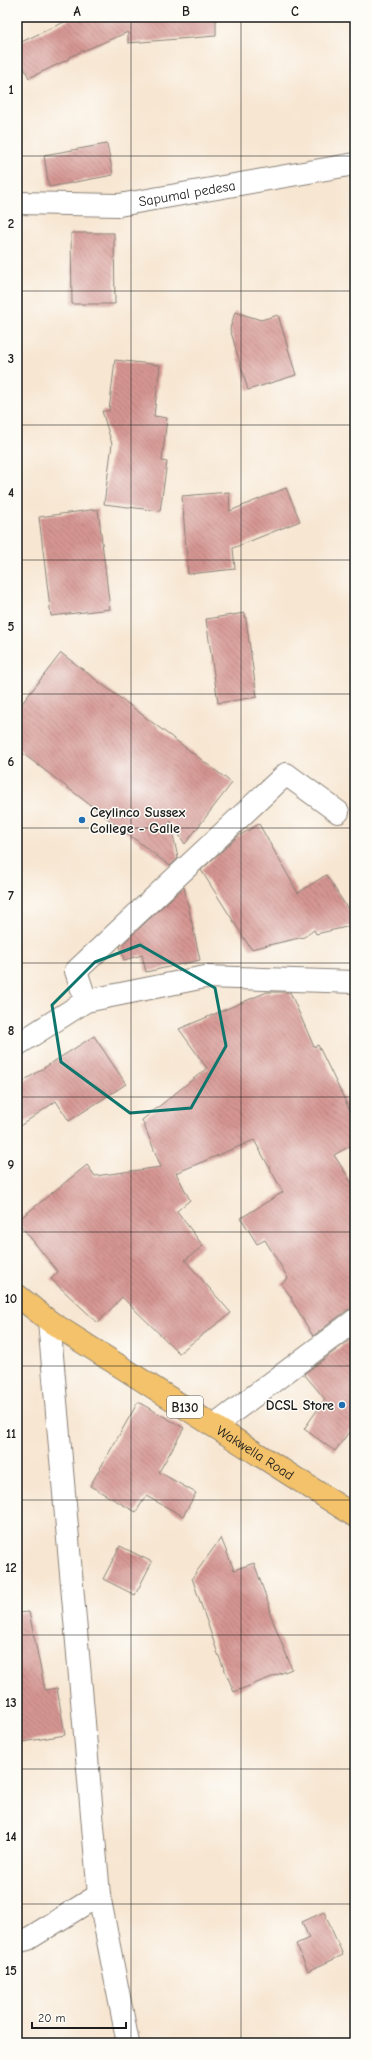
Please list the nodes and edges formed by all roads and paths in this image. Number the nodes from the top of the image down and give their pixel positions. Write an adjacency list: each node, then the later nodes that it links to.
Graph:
1 (355, 164): 2 (street, Sapumal pedesa)
2 (17, 203)
3 (338, 812): 5 (street)
4 (355, 982): 5 (street)
5 (86, 1001): 6 (street)
6 (17, 1045)
7 (18, 1298): 9 (main road, Wakwella Road / B130)
8 (355, 1320): 10 (street)
9 (49, 1321): 10 (main road, Wakwella Road / B130); 12 (street)
10 (214, 1426): 11 (main road, Wakwella Road / B130)
11 (355, 1516)
12 (99, 1895): 13 (street); 14 (street)
13 (17, 1942)
14 (128, 2043)

